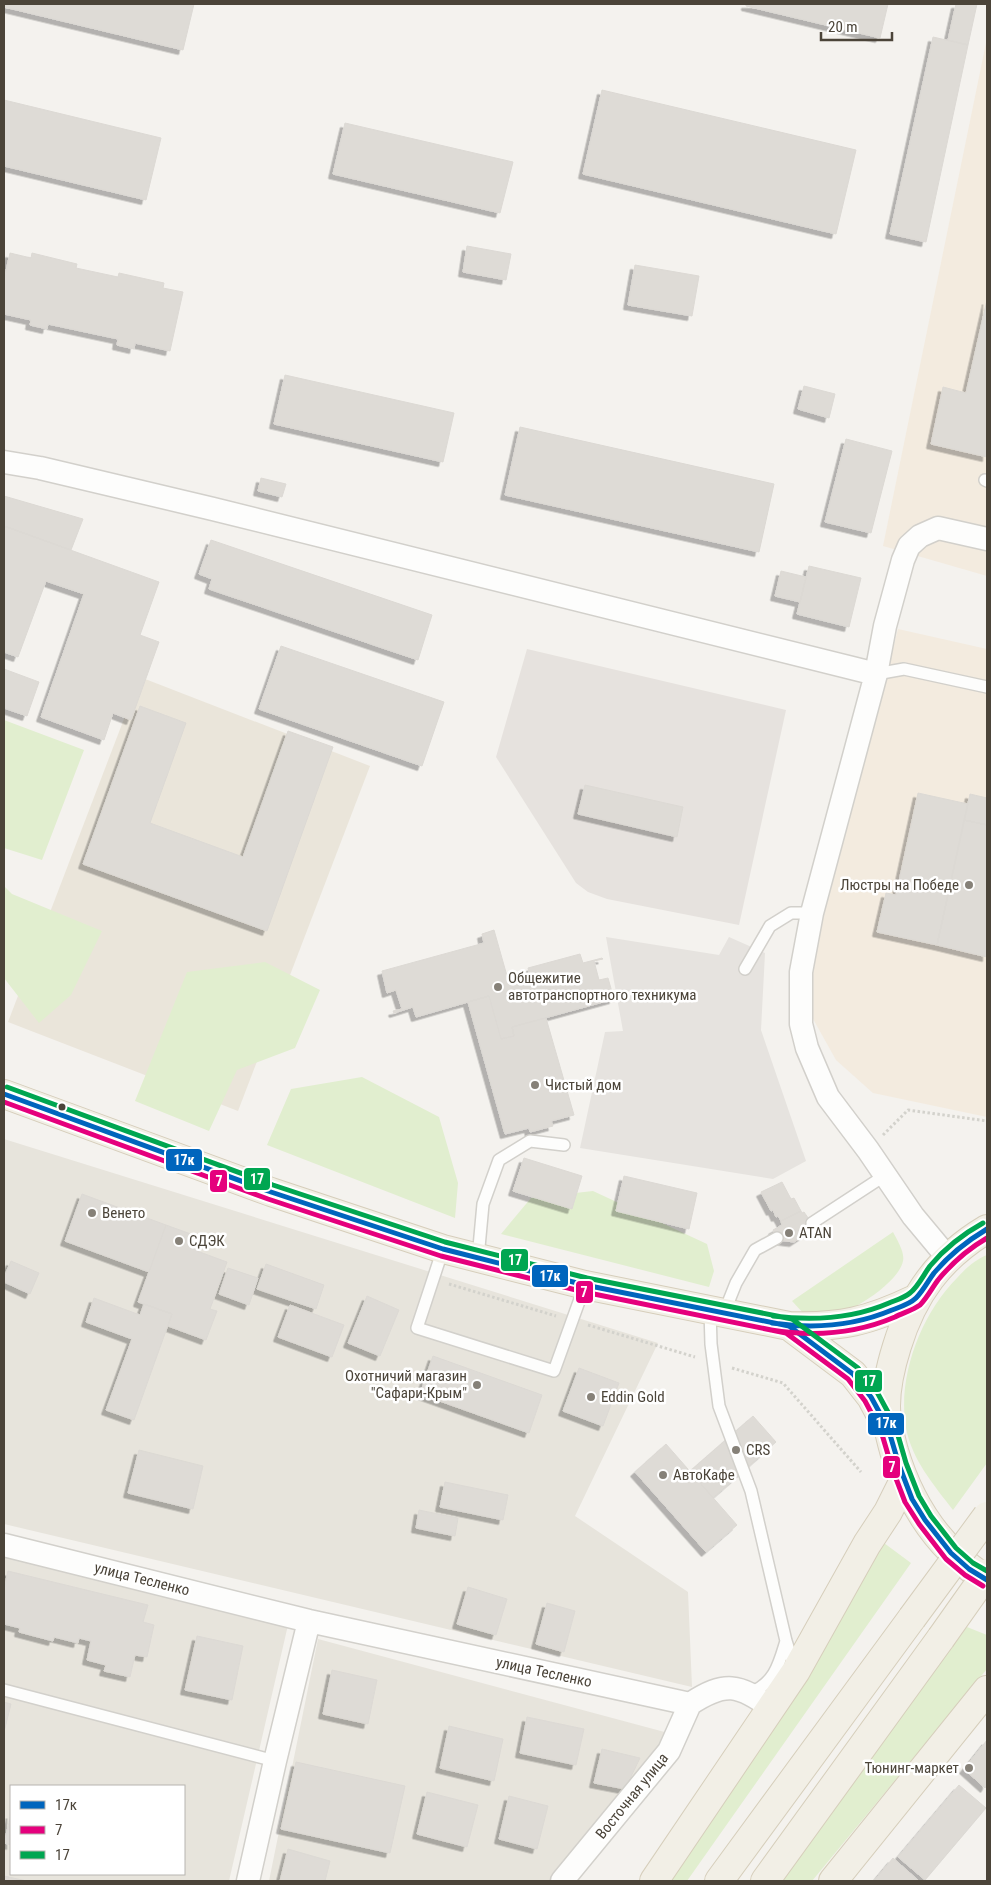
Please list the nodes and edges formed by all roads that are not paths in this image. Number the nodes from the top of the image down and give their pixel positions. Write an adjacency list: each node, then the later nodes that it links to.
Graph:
1 (4, 462): 3 (street)
2 (987, 539): 3 (street)
3 (876, 674): 4 (lane); 5 (street)
4 (987, 687)
5 (812, 913): 6 (lane); 9 (street)
6 (745, 969)
7 (4, 1094): 13 (main road)
8 (564, 1145): 14 (lane)
9 (884, 1176): 10 (lane); 15 (street)
10 (812, 1223)
11 (987, 1229): 15 (main road)
12 (777, 1238): 18 (lane)
13 (442, 1249): 14 (main road); 16 (lane)
14 (478, 1258): 16 (main road)
15 (948, 1258): 17 (main road)
16 (585, 1285): 18 (main road)
17 (915, 1299): 19 (main road); 20 (main road)
18 (717, 1312): 19 (main road); 27 (lane)
19 (788, 1326): 20 (main road)
20 (888, 1428): 21 (main road)
21 (904, 1480): 25 (main road); 28 (main road)
22 (987, 1516): 37 (main road, bridge)
23 (4, 1545): 26 (street, улица Тесленко)
24 (987, 1573): 38 (main road, bridge)
25 (987, 1580)
26 (309, 1620): 32 (street, улица Тесленко); 33 (street)
27 (786, 1641): 28 (lane); 31 (lane)
28 (796, 1671): 31 (main road)
29 (4, 1690): 33 (lane)
30 (987, 1690): 39 (main road)
31 (760, 1700): 32 (street); 36 (main road)
32 (690, 1704): 35 (street, Восточная улица)
33 (275, 1761): 34 (street)
34 (248, 1881)
35 (562, 1881)
36 (654, 1881)
37 (719, 1881)
38 (765, 1881)
39 (833, 1881)

